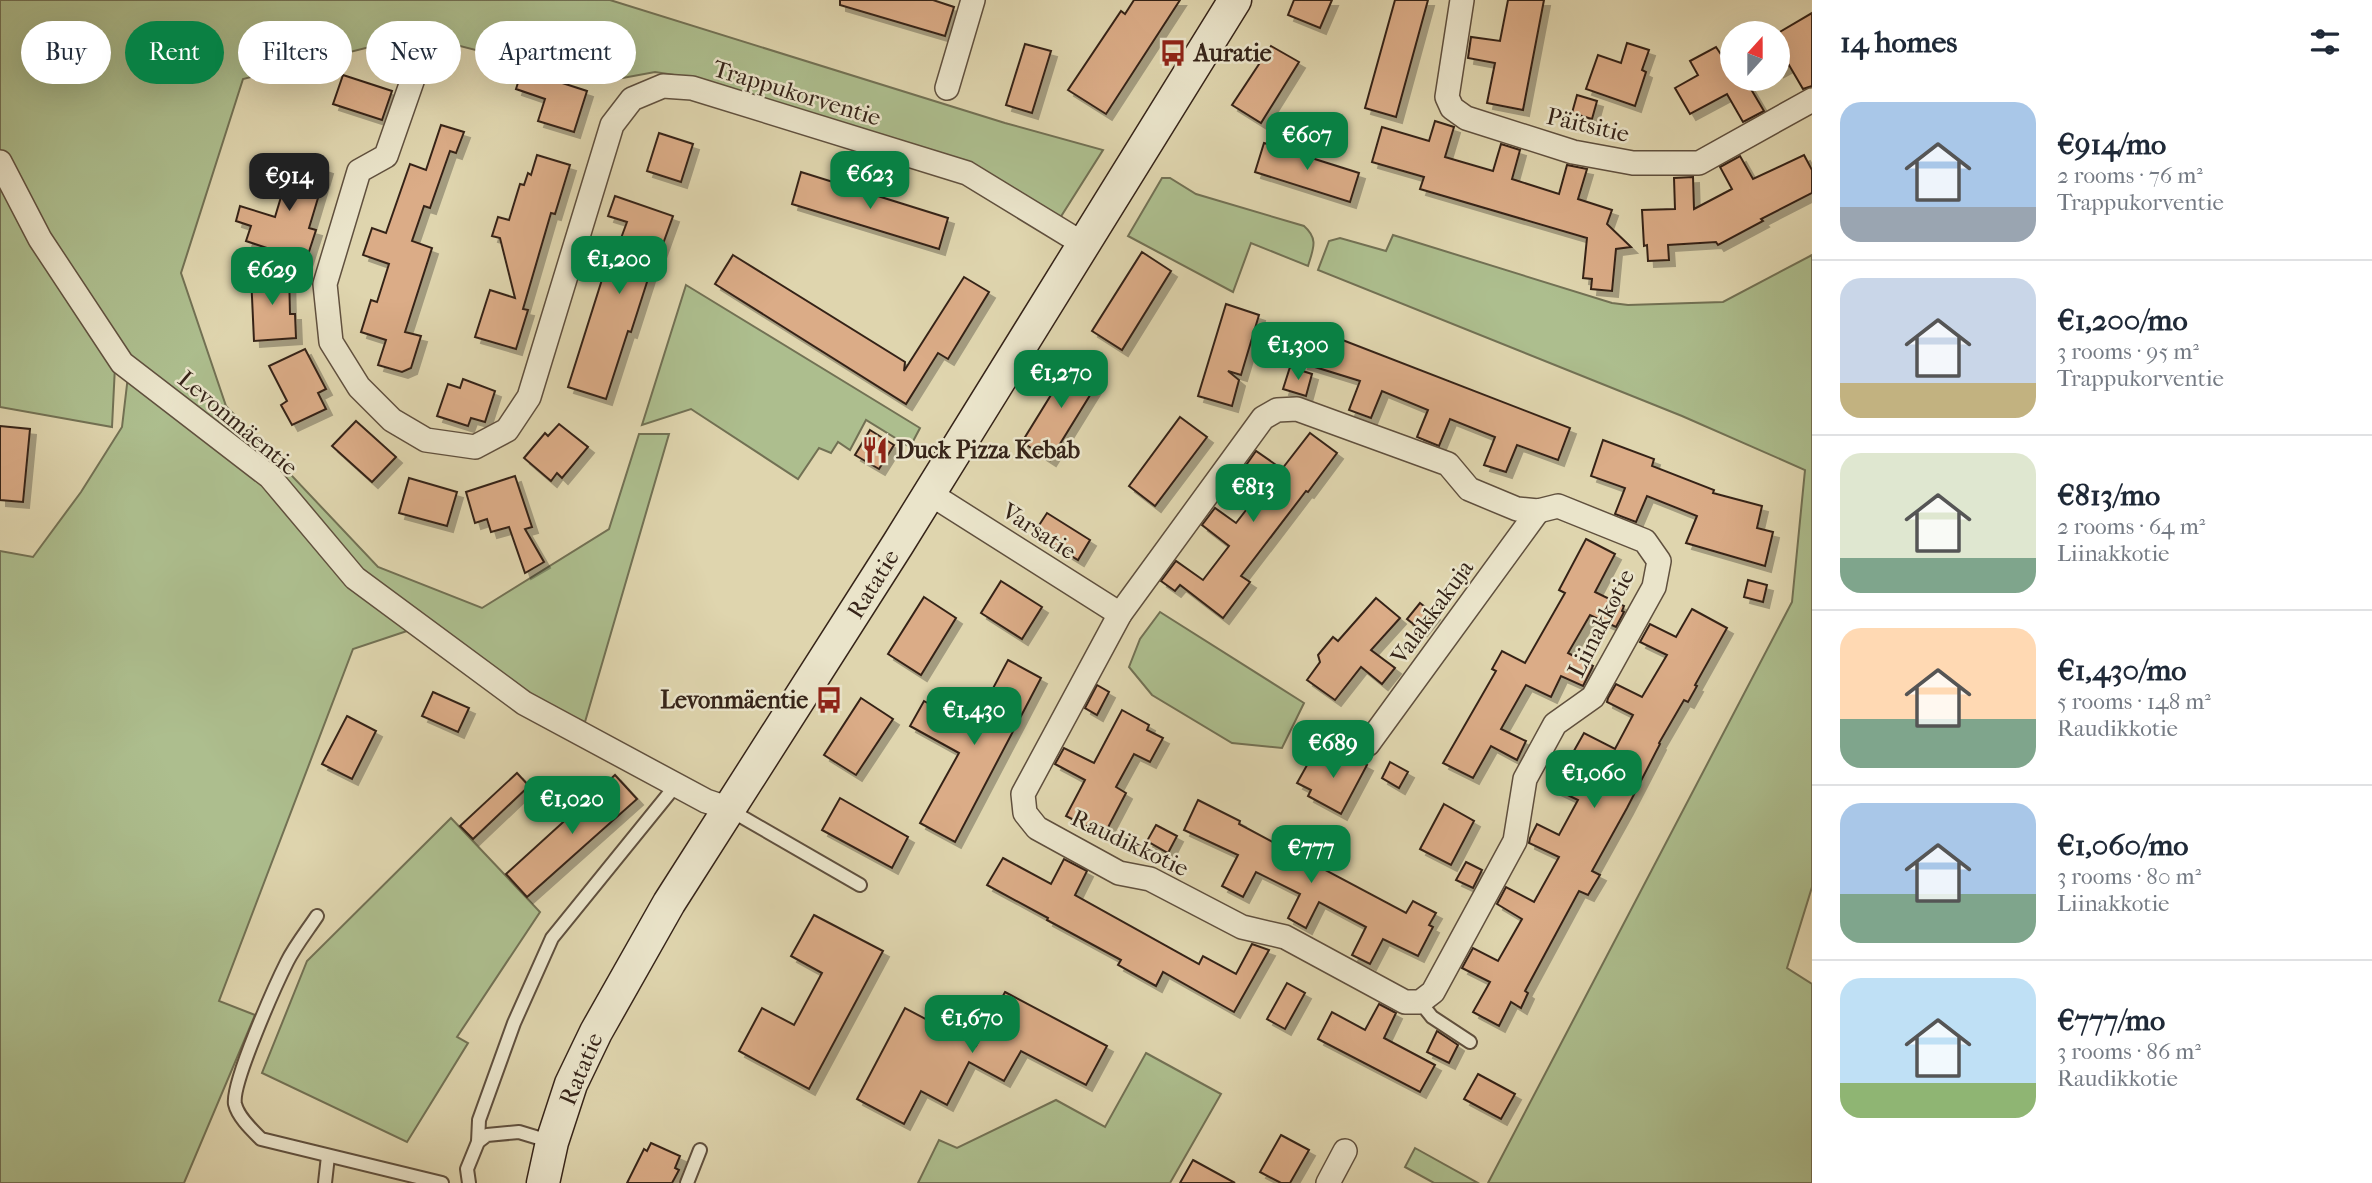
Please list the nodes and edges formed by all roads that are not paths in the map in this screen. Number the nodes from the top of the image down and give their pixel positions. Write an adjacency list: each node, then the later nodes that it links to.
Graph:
1 (973, 0): 5 (street)
2 (1236, 0): 8 (street, Ratatie)
3 (1462, 0): 6 (street, Päitsitie)
4 (411, 84): 8 (street, Trappukorventie)
5 (947, 88)
6 (1812, 100)
7 (0, 162): 13 (street, Levonmäentie)
8 (1084, 245): 9 (street, Ratatie)
9 (929, 493): 11 (street, Varsatie); 14 (street, Ratatie)
10 (1538, 511): 11 (street, Liinakkotie); 12 (street, Valakkakuja); 17 (street, Liinakkotie)
11 (1120, 614): 17 (street, Raudikkotie)
12 (1368, 744)
13 (677, 785): 14 (street, Levonmäentie); 19 (lane)
14 (730, 809): 15 (lane, Levonmäentie); 20 (street, Ratatie)
15 (860, 885)
16 (317, 916): 23 (lane)
17 (1420, 1002): 18 (lane)
18 (1470, 1042)
19 (478, 1142): 20 (lane); 26 (lane)
20 (552, 1142): 27 (street, Ratatie)
21 (700, 1150): 28 (lane)
22 (1345, 1151): 29 (street)
23 (328, 1156): 24 (lane); 25 (lane)
24 (325, 1183)
25 (442, 1183)
26 (470, 1183)
27 (543, 1183)
28 (687, 1183)
29 (1328, 1183)

